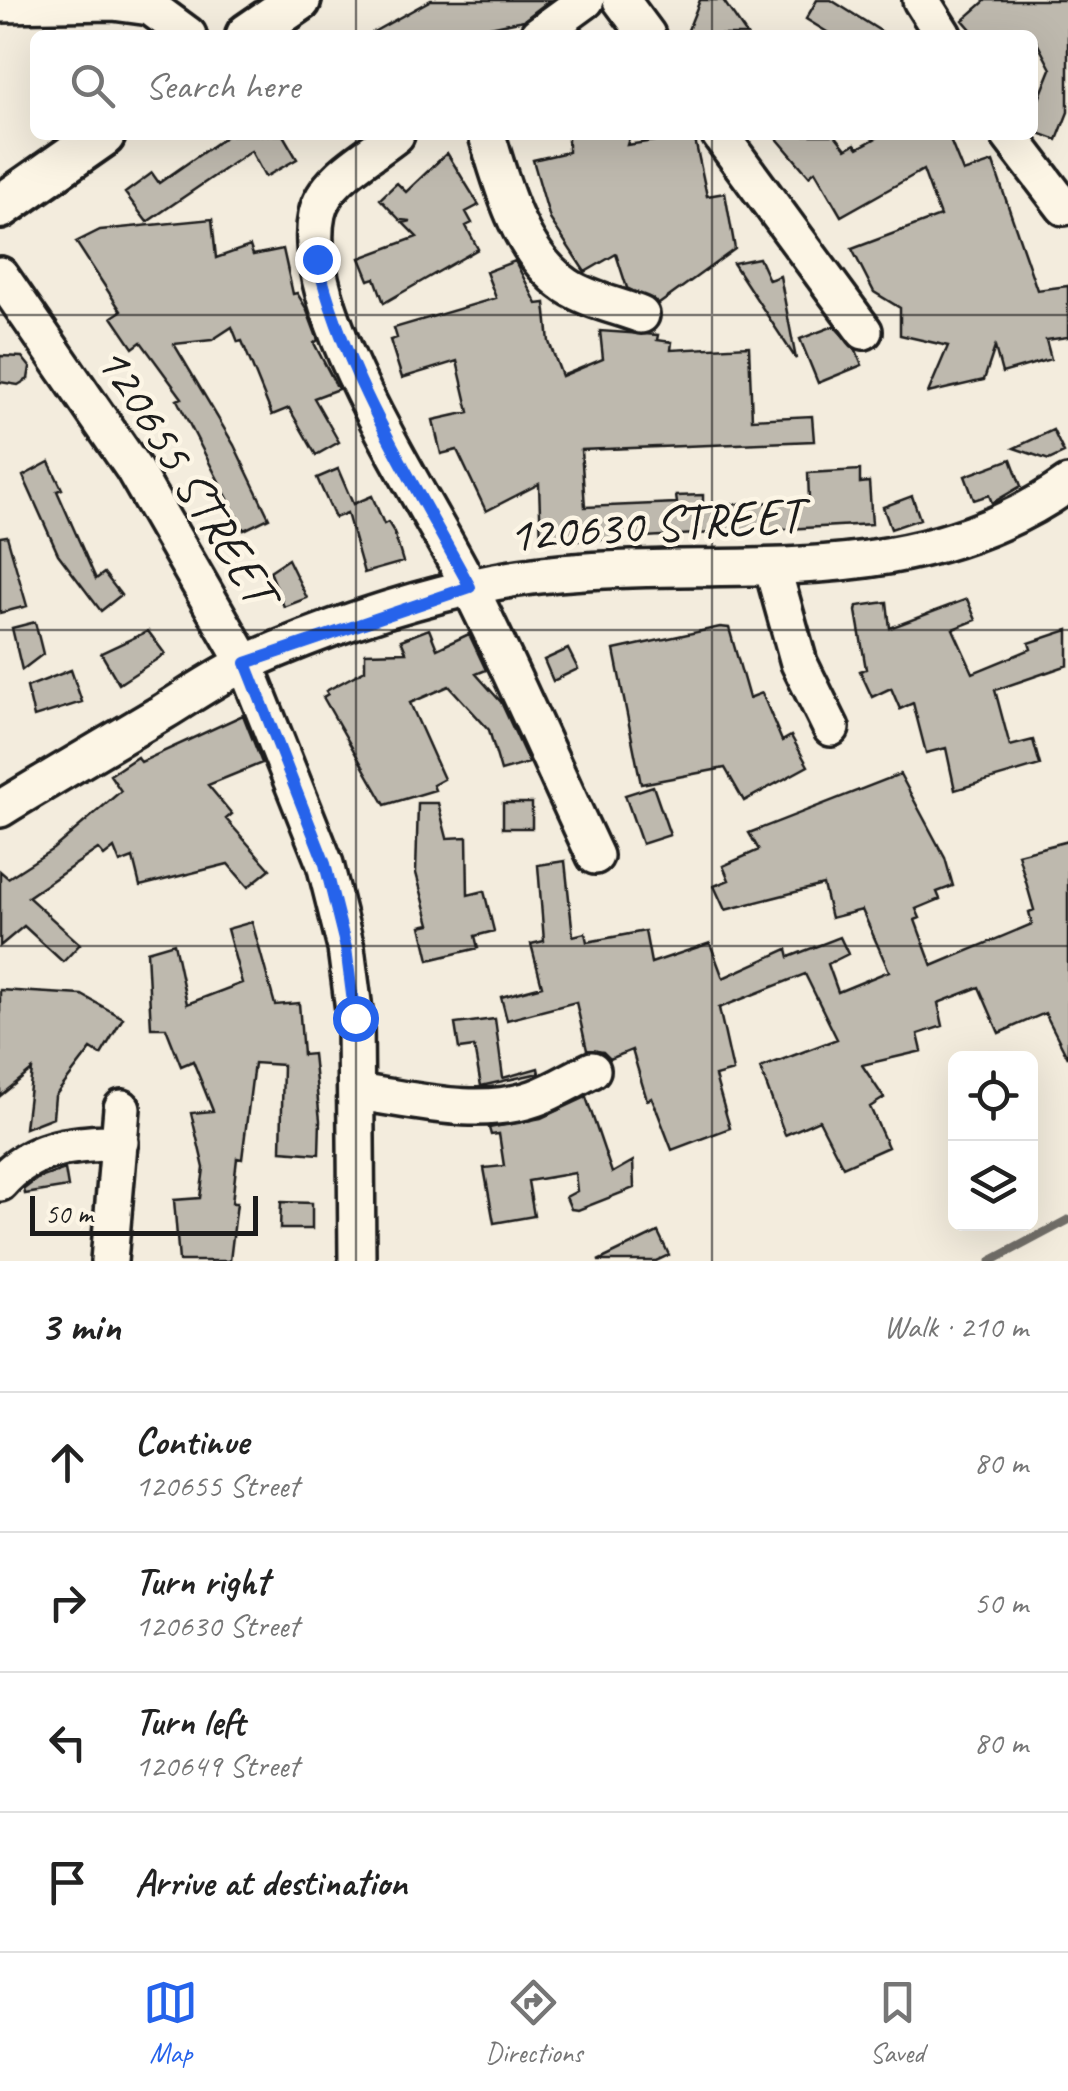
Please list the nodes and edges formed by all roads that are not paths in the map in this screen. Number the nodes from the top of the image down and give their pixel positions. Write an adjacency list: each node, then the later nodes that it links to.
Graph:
1 (299, 0): 7 (street)
2 (586, 0): 8 (street)
3 (622, 0): 9 (street)
4 (921, 0): 10 (street)
5 (0, 4): 6 (street)
6 (181, 30)
7 (255, 30)
8 (545, 30)
9 (643, 30)
10 (940, 30)
11 (96, 140): 16 (street)
12 (389, 140): 23 (street)
13 (489, 140): 19 (street)
14 (724, 140): 20 (street)
15 (1012, 140): 17 (street)
16 (0, 206)
17 (1064, 208)
18 (0, 275): 24 (street, 120655 STREET)
19 (641, 315)
20 (864, 331)
21 (1068, 484): 22 (street, 120630 STREET)
22 (772, 570): 23 (street, 120630 STREET); 25 (street)
23 (470, 587): 24 (street, 120630 STREET); 27 (street)
24 (246, 663): 26 (street, 120630 STREET); 29 (street, 120655 STREET)
25 (831, 728)
26 (0, 808)
27 (595, 856)
28 (592, 1070): 29 (street)
29 (357, 1092): 32 (street, 120655 STREET)
30 (0, 1183): 31 (street)
31 (109, 1261)
32 (357, 1261)

